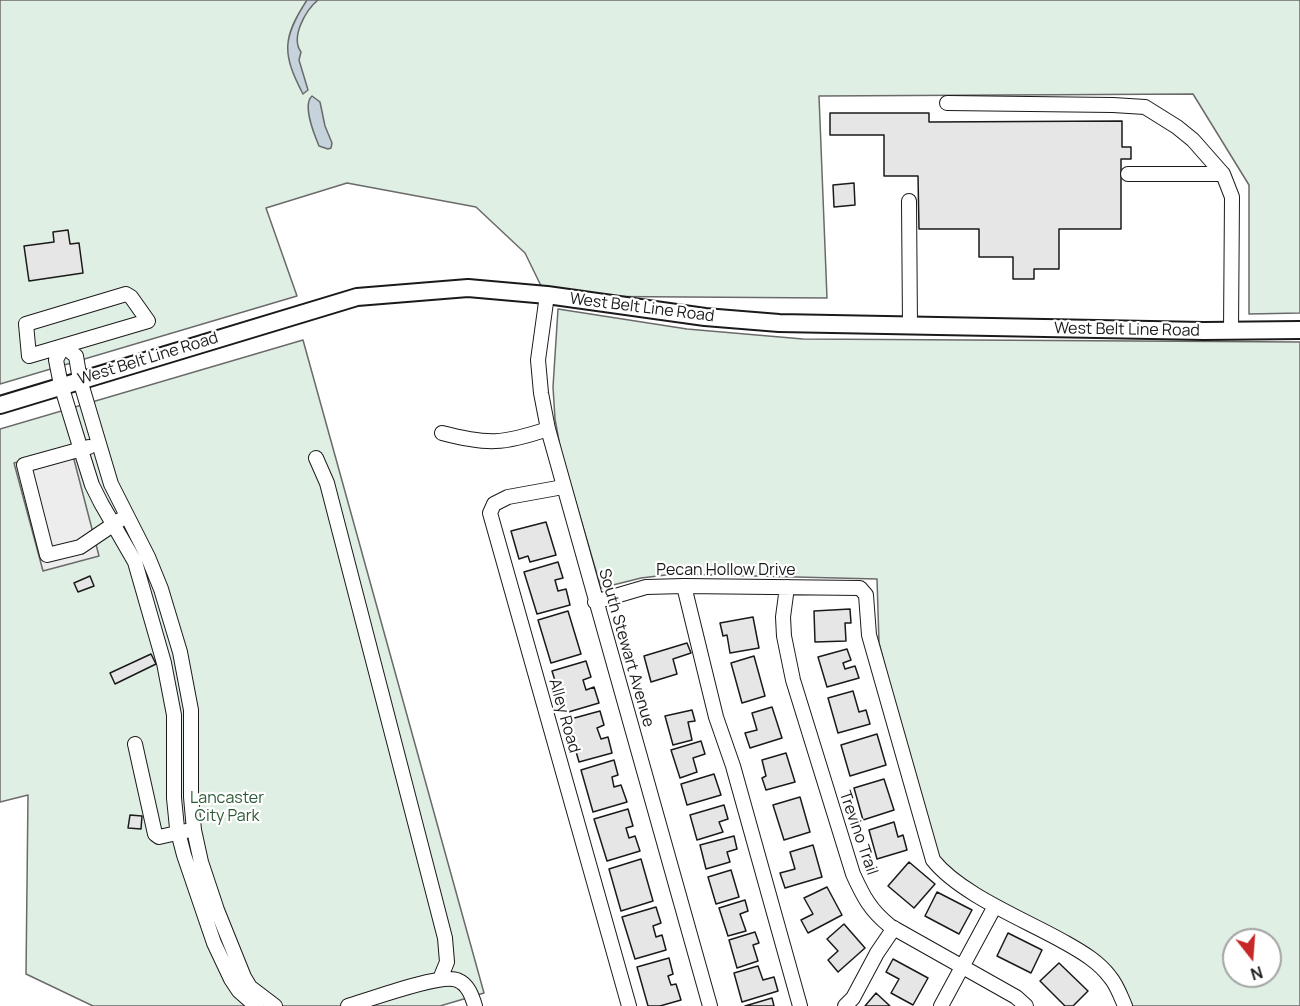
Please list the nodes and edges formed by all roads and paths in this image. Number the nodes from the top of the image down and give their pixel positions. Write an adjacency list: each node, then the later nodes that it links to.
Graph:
1 (947, 103): 3 (street)
2 (1128, 174): 3 (street)
3 (1223, 174): 8 (street)
4 (909, 201): 6 (street)
5 (547, 296): 6 (main road, West Belt Line Road); 10 (main road, West Belt Line Road); 13 (street, South Stewart Avenue)
6 (910, 326): 8 (main road, West Belt Line Road)
7 (1300, 330): 8 (main road, West Belt Line Road)
8 (1231, 331)
9 (63, 346): 9 (street); 10 (street); 11 (street)
10 (80, 380): 11 (main road, West Belt Line Road); 15 (street)
11 (61, 385): 12 (main road, West Belt Line Road); 16 (street)
12 (0, 405)
13 (548, 429): 14 (street); 18 (street, South Stewart Avenue)
14 (442, 433)
15 (99, 444): 16 (street); 19 (street)
16 (81, 450): 20 (street); 20 (street)
17 (316, 458): 36 (street)
18 (563, 488): 24 (street, South Stewart Avenue); 41 (street, Alley Road)
19 (128, 514): 20 (street); 21 (street)
20 (114, 524): 21 (street)
21 (136, 548): 25 (street); 26 (street)
22 (684, 586): 23 (street, Pecan Hollow Drive); 24 (street, Pecan Hollow Drive); 43 (street)
23 (787, 587): 32 (street, Pecan Hollow Drive); 33 (street, Trevino Trail)
24 (595, 602): 42 (street, South Stewart Avenue)
25 (184, 674): 26 (street); 28 (street)
26 (168, 679): 29 (street)
27 (135, 744): 29 (street)
28 (194, 830): 29 (street); 30 (street)
29 (178, 832): 31 (street)
30 (199, 851): 31 (street); 34 (street)
31 (184, 855): 34 (street)
32 (995, 906): 35 (street); 47 (street)
33 (894, 928): 35 (street, Trevino Trail); 44 (street)
34 (221, 941): 37 (street); 38 (street)
35 (964, 967): 45 (street); 46 (street, Trevino Trail)
36 (440, 979): 39 (street); 40 (street)
37 (256, 1006)
38 (275, 1006)
39 (348, 1006)
40 (475, 1006)
41 (629, 1006)
42 (710, 1006)
43 (800, 1006)
44 (845, 1006)
45 (941, 1006)
46 (1026, 1006)
47 (1125, 1006)

